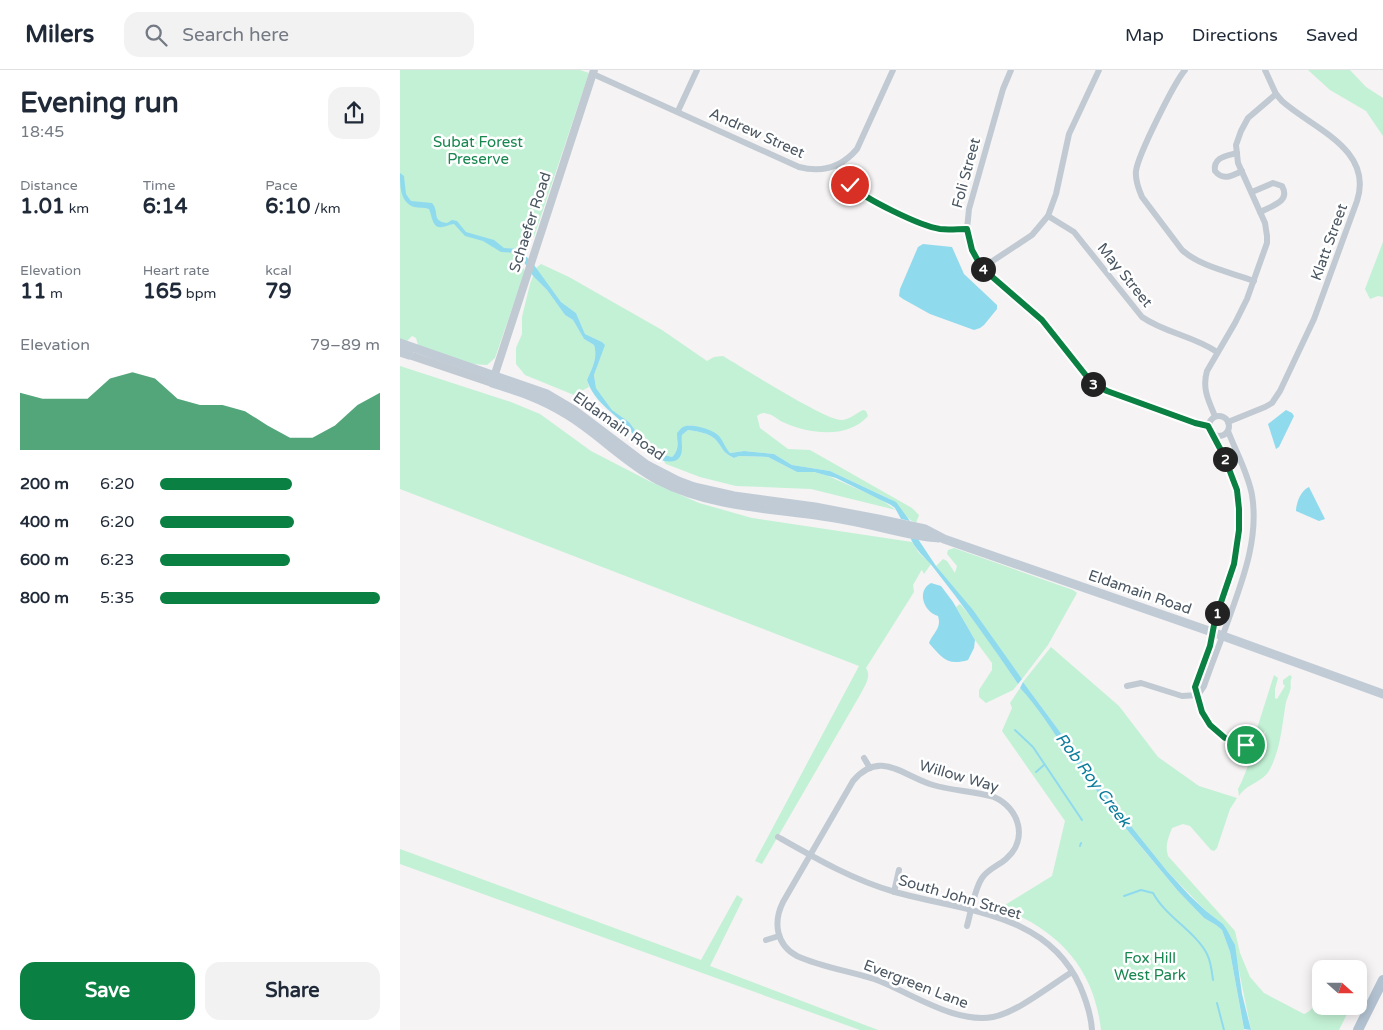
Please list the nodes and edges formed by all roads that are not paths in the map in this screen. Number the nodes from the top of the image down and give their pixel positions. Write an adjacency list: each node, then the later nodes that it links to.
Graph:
1 (697, 70): 9 (street)
2 (892, 70): 11 (street)
3 (1011, 70): 16 (street, Foli Street)
4 (1099, 70): 15 (street)
5 (1185, 70): 18 (street)
6 (1265, 70): 8 (street, Klatt Street)
7 (594, 72): 9 (street, Andrew Street); 22 (street, Schaefer Road)
8 (1276, 94): 10 (street); 24 (street, Klatt Street)
9 (678, 111): 11 (street, Andrew Street)
10 (1236, 153): 12 (street); 12 (street)
11 (838, 166): 16 (street)
12 (1242, 171): 13 (street)
13 (1252, 192): 14 (street); 14 (street)
14 (1260, 212): 18 (street)
15 (1048, 216): 17 (street); 20 (street, May Street)
16 (967, 229): 17 (street, Foli Street)
17 (982, 268): 25 (street, Foli Street)
18 (1254, 281): 20 (street)
19 (400, 343): 22 (main road, Eldamain Road)
20 (1217, 352): 23 (street)
21 (404, 353): 22 (street, Eldamain Road)
22 (494, 379): 28 (main road, Eldamain Road)
23 (1215, 416): 24 (street); 25 (street)
24 (1228, 422): 26 (street)
25 (1208, 426): 27 (street)
26 (1228, 431): 27 (street); 29 (street)
27 (1214, 436): 28 (street)
28 (1212, 632): 29 (main road, Eldamain Road); 32 (street)
29 (1222, 636): 31 (main road, Eldamain Road); 32 (street)
30 (1127, 686): 32 (street)
31 (1383, 694)
32 (1198, 695): 33 (street)
33 (1246, 745)
34 (864, 758): 35 (street)
35 (870, 768): 37 (street); 40 (street, Willow Way)
36 (778, 837): 37 (street, South John Street)
37 (810, 856): 39 (street, South John Street); 42 (street)
38 (899, 870): 39 (street)
39 (894, 892): 40 (street, South John Street)
40 (972, 910): 41 (street, Willow Way); 44 (street, South John Street)
41 (967, 926)
42 (779, 936): 43 (street); 44 (street, Evergreen Lane)
43 (766, 940)
44 (1072, 972): 46 (street, South John Street)
45 (1383, 980): 47 (main road)
46 (1092, 1028)
47 (1358, 1030)

